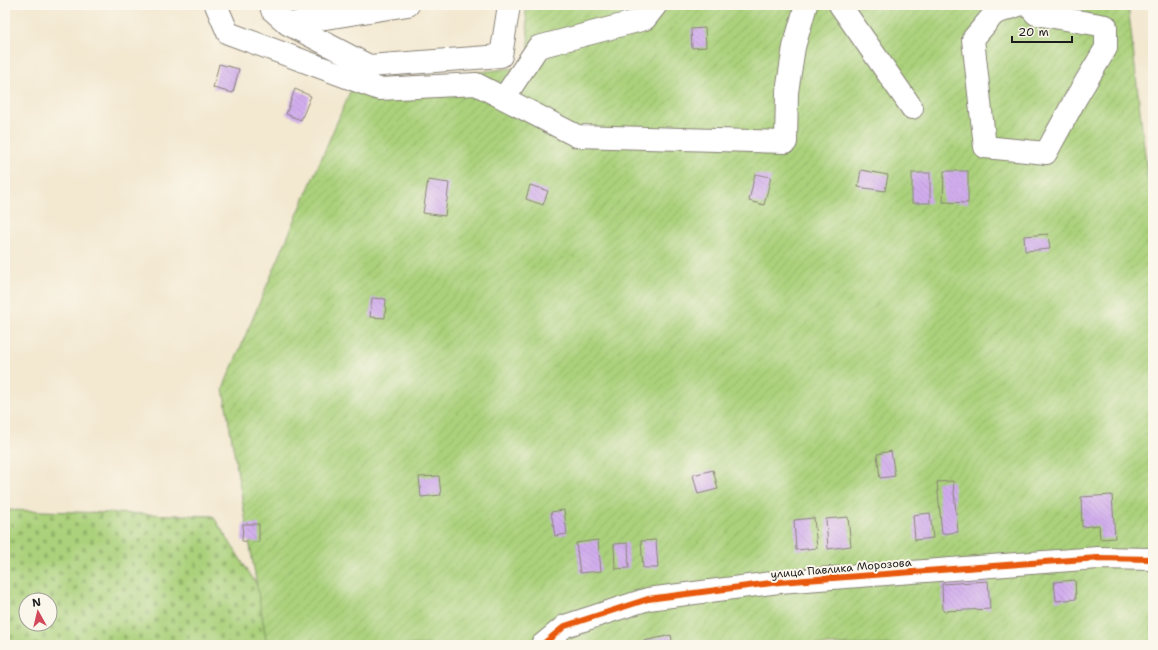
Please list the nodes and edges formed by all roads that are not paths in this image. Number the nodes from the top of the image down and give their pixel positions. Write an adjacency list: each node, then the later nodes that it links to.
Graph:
1 (216, 5): 11 (street)
2 (271, 5): 10 (street)
3 (408, 5): 10 (street)
4 (509, 5): 10 (street)
5 (656, 5): 11 (street)
6 (806, 5): 11 (street)
7 (840, 5): 12 (street)
8 (1019, 5): 9 (street)
9 (1028, 5)
10 (288, 24)
11 (504, 98)
12 (912, 108)
13 (1153, 559): 14 (street, улица Павлика Морозова)
14 (542, 645)

